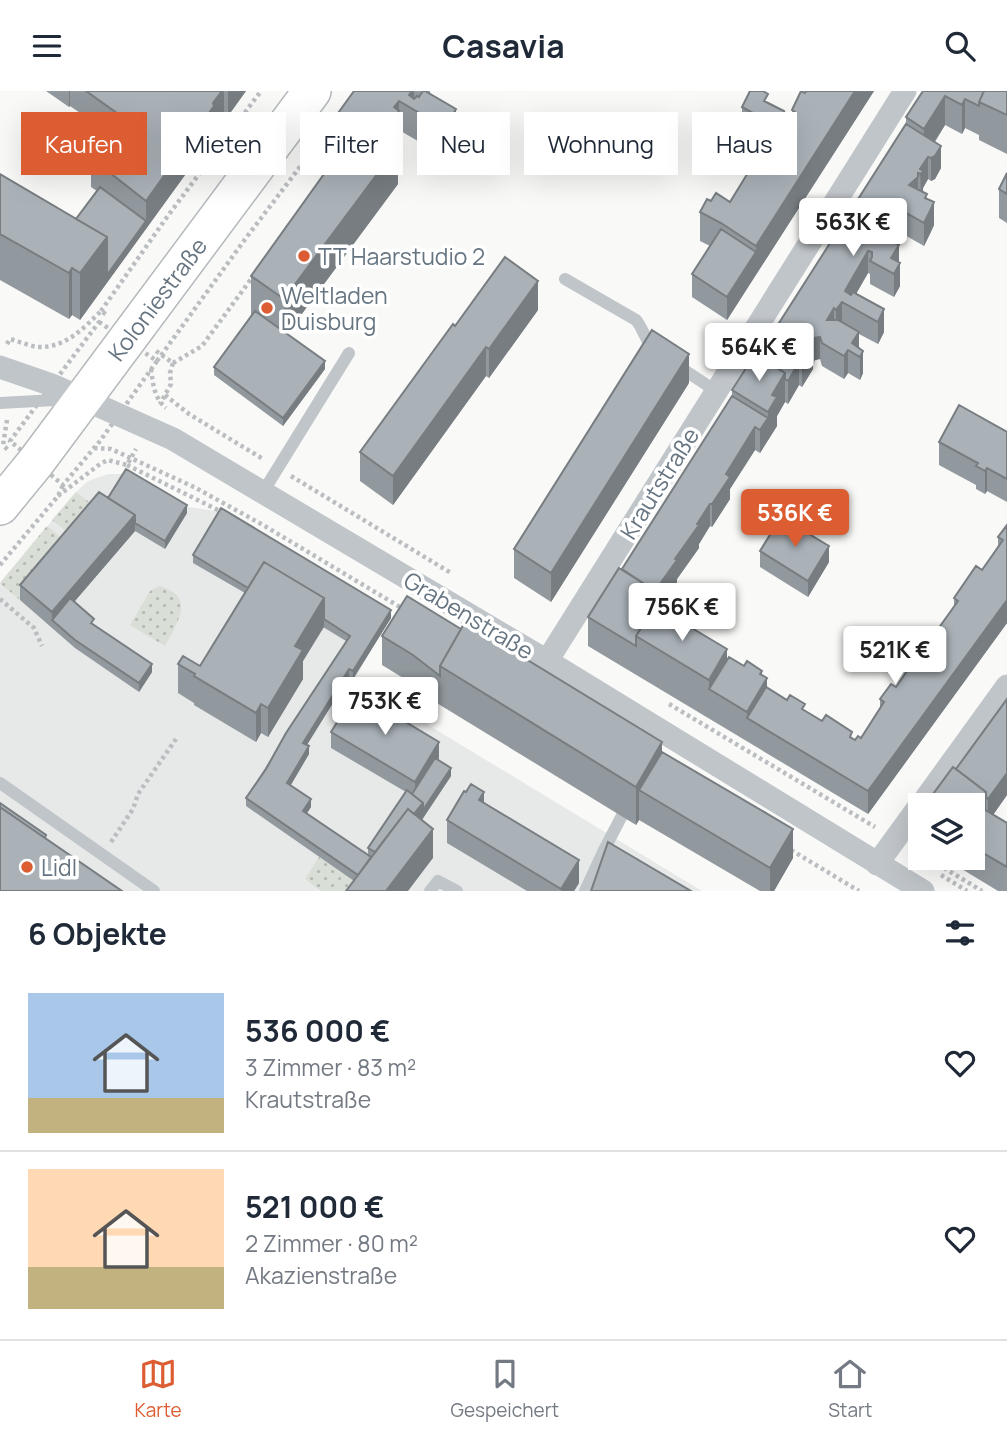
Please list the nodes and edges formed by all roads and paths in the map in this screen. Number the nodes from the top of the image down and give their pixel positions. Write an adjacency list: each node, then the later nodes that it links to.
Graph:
1 (261, 91): 9 (path)
2 (312, 91): 15 (main road, Koloniestraße)
3 (905, 91): 14 (street, Krautstraße)
4 (300, 167): 11 (path)
5 (324, 175): 6 (path)
6 (324, 181)
7 (259, 269): 12 (path)
8 (565, 279): 14 (lane)
9 (99, 322)
10 (349, 353): 22 (lane)
11 (157, 361)
12 (173, 363)
13 (0, 367): 15 (street, Grabenstraße)
14 (716, 391): 29 (street, Krautstraße)
15 (84, 398): 16 (lane); 22 (street, Grabenstraße); 23 (main road, Koloniestraße)
16 (0, 403)
17 (10, 441): 18 (path)
18 (1, 446)
19 (94, 448): 27 (path)
20 (127, 465): 24 (path)
21 (63, 485): 25 (path)
22 (263, 492): 29 (street, Grabenstraße)
23 (0, 506)
24 (227, 515)
25 (0, 565)
26 (0, 599): 28 (path)
27 (407, 610)
28 (42, 646)
29 (547, 661): 38 (street, Grabenstraße)
30 (1007, 686): 34 (street)
31 (176, 739): 37 (path)
32 (0, 783): 37 (lane)
33 (635, 792): 43 (lane)
34 (930, 793)
35 (908, 822): 38 (street)
36 (790, 850): 44 (path)
37 (103, 855): 40 (lane)
38 (877, 864): 45 (street, Grabenstraße)
39 (947, 870): 46 (path)
40 (155, 891)
41 (430, 891): 42 (lane)
42 (457, 891)
43 (585, 891)
44 (859, 891)
45 (923, 891)
46 (982, 891)

